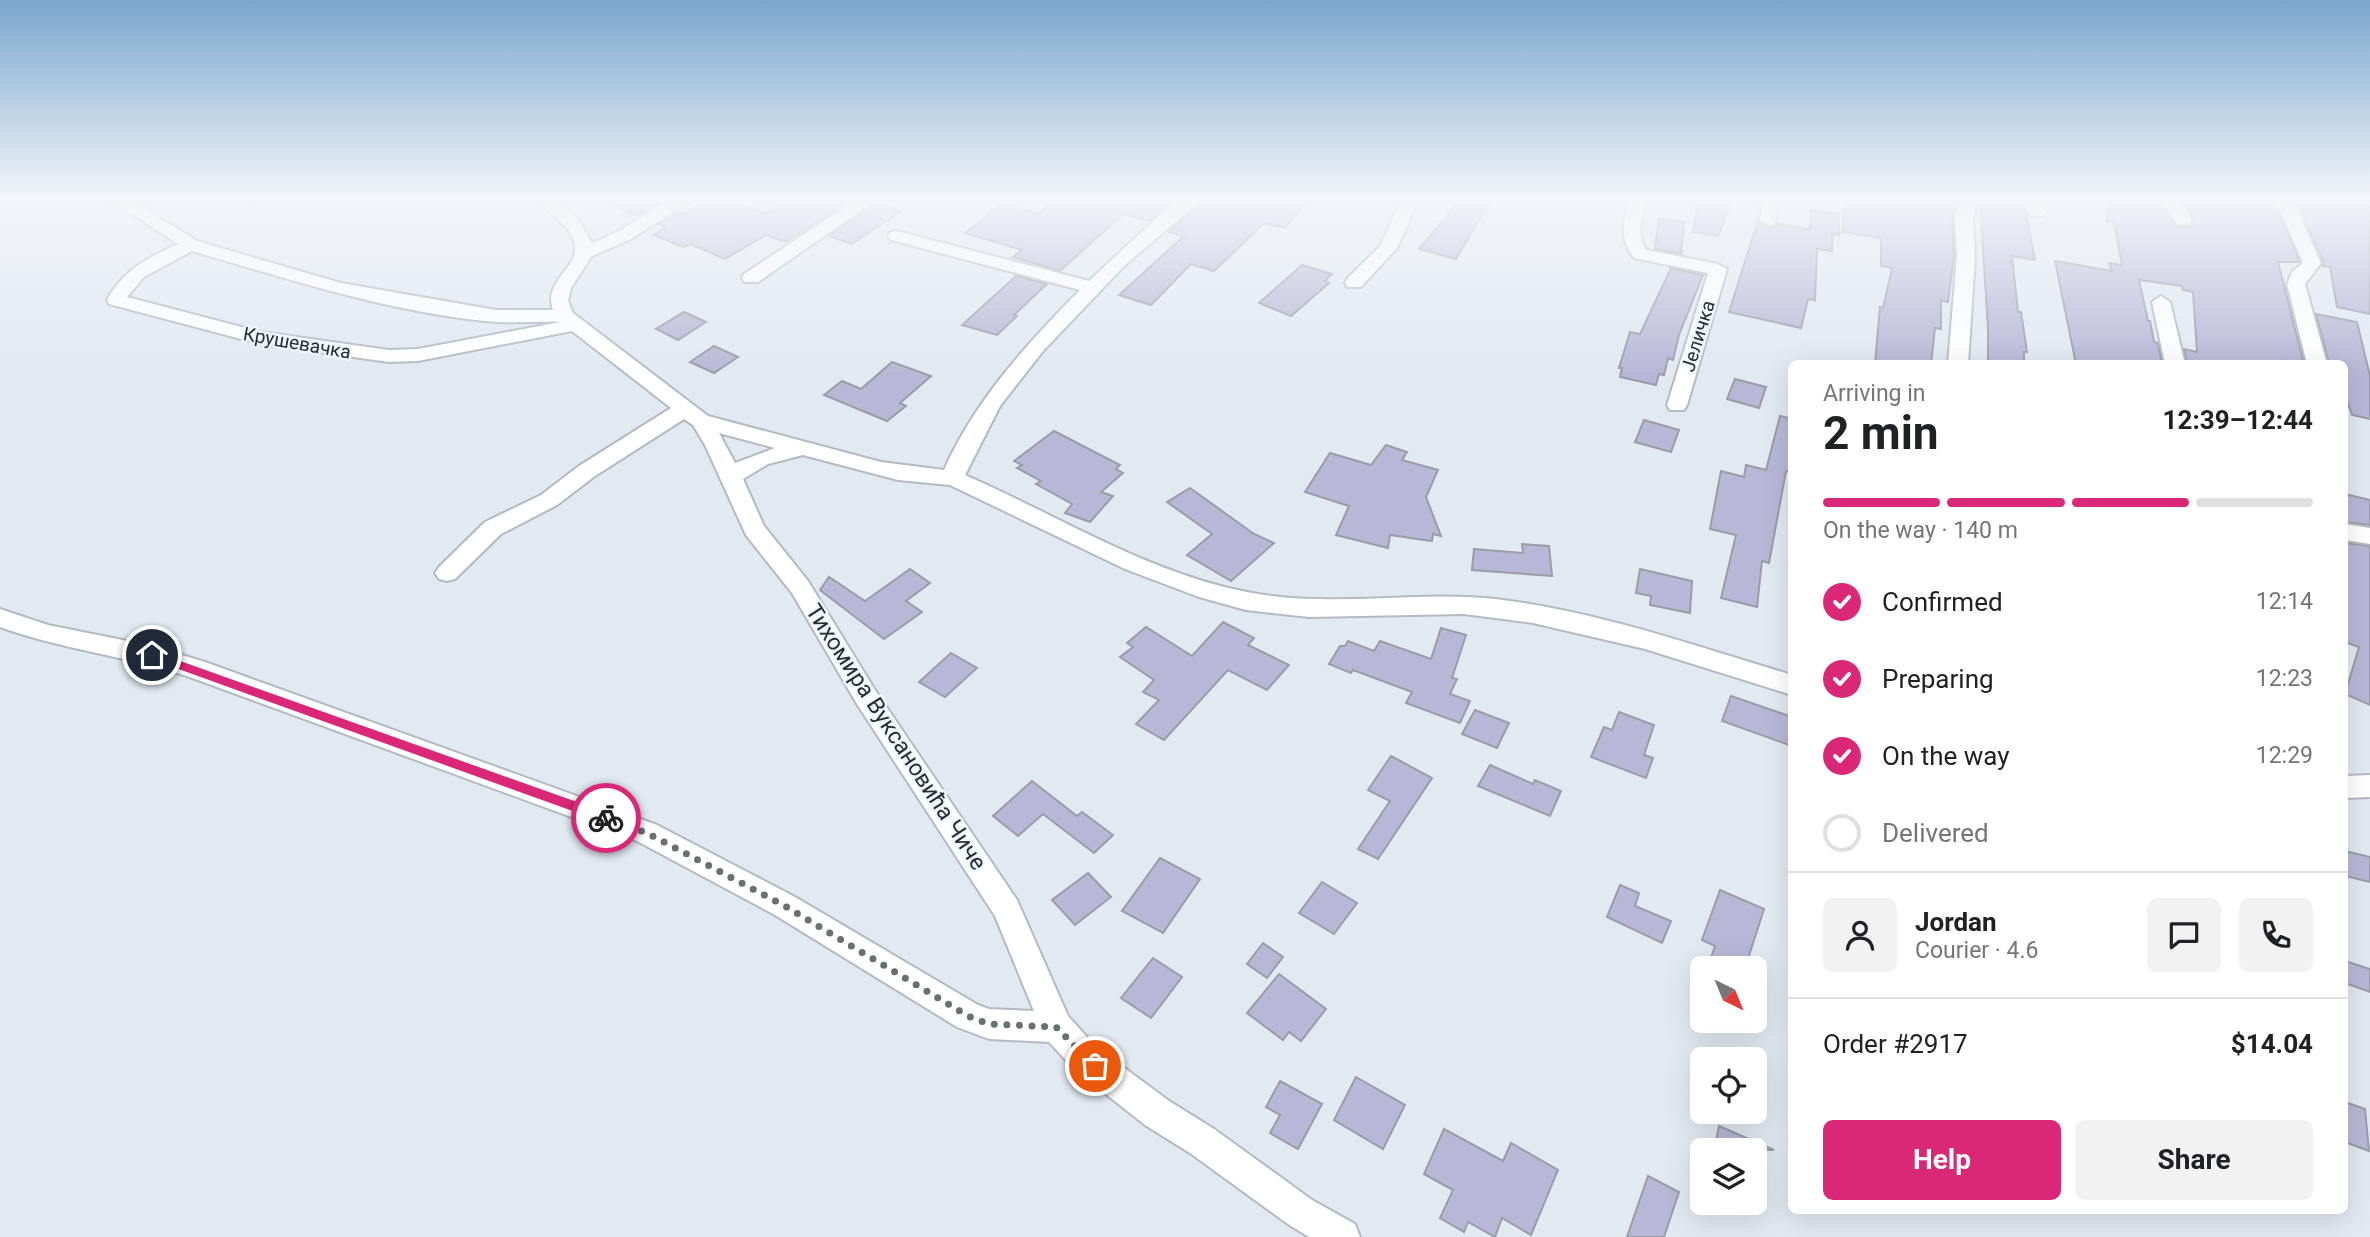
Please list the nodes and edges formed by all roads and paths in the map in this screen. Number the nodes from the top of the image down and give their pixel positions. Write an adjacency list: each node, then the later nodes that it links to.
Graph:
1 (166, 258): 15 (street, Крушевачка)
2 (234, 258): 15 (street)
3 (582, 258): 15 (street)
4 (781, 258): 11 (street)
5 (979, 258): 13 (street)
6 (1125, 258): 13 (street)
7 (1379, 258): 12 (street)
8 (1655, 258): 19 (street, Јеличка)
9 (1966, 258): 16 (street)
10 (2311, 258): 18 (street)
11 (751, 278)
12 (1354, 283)
13 (1093, 288): 22 (street)
14 (2161, 302): 17 (street)
15 (570, 320): 20 (street, Тихомира Вуксановића Чиче)
16 (1958, 360)
17 (2174, 360)
18 (2316, 360)
19 (1677, 405)
20 (693, 415): 21 (street); 23 (street, Тихомира Вуксановића Чиче); 26 (street)
21 (804, 448): 22 (street); 23 (street)
22 (953, 478): 28 (street)
23 (730, 479): 31 (street, Тихомира Вуксановића Чиче)
24 (2348, 532): 25 (street)
25 (2370, 536)
26 (447, 573)
27 (0, 618): 31 (street)
28 (1788, 678)
29 (2370, 786): 30 (street)
30 (2348, 787)
31 (1056, 1027): 32 (street, Тихомира Вуксановића Чиче)
32 (1342, 1237)

